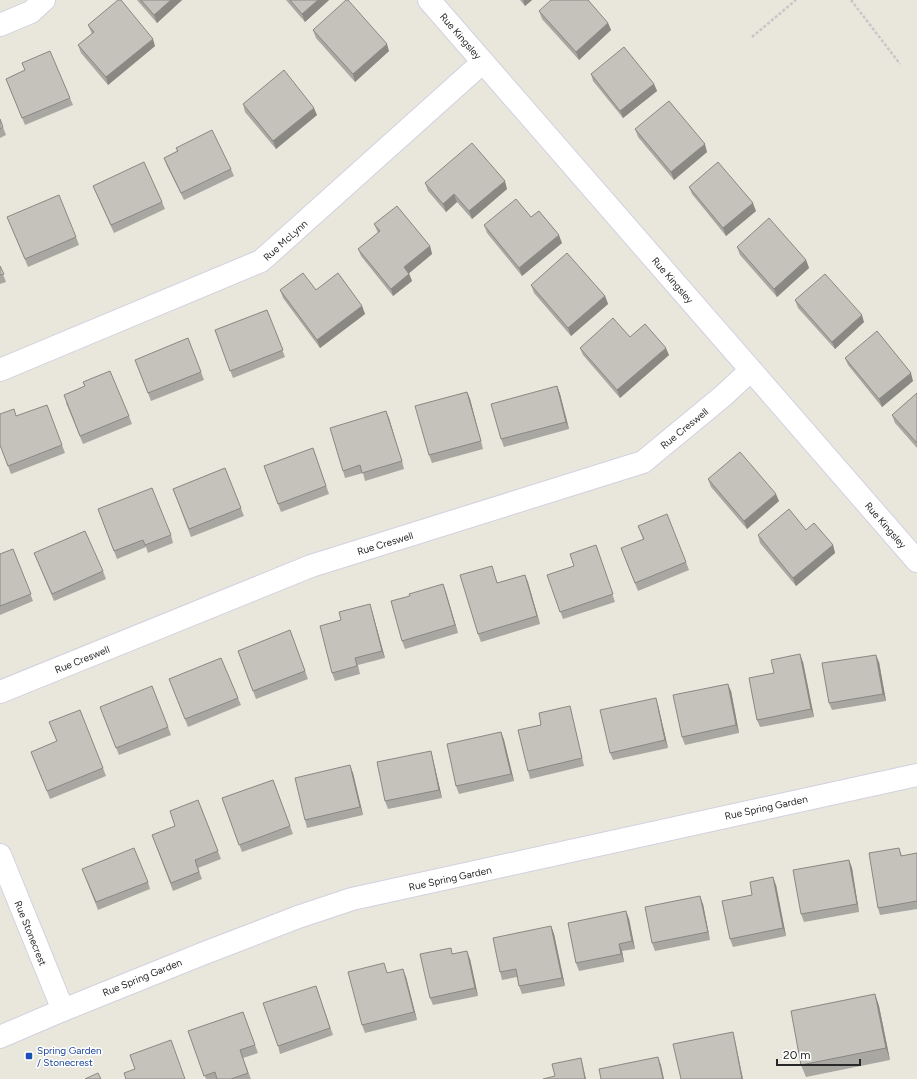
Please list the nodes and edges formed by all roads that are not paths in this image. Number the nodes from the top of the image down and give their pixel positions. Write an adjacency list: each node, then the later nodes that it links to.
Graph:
1 (44, 0): 3 (street)
2 (429, 0): 4 (street, Rue Kingsley)
3 (0, 25)
4 (483, 62): 5 (street, Rue McLynn); 6 (street, Rue Kingsley)
5 (0, 370)
6 (751, 370): 7 (street, Rue Kingsley); 8 (street, Rue Creswell)
7 (917, 561)
8 (0, 692)
9 (917, 774): 11 (street, Rue Spring Garden)
10 (0, 855): 11 (street, Rue Stonecrest)
11 (63, 1010): 12 (street, Rue Spring Garden)
12 (0, 1037)

